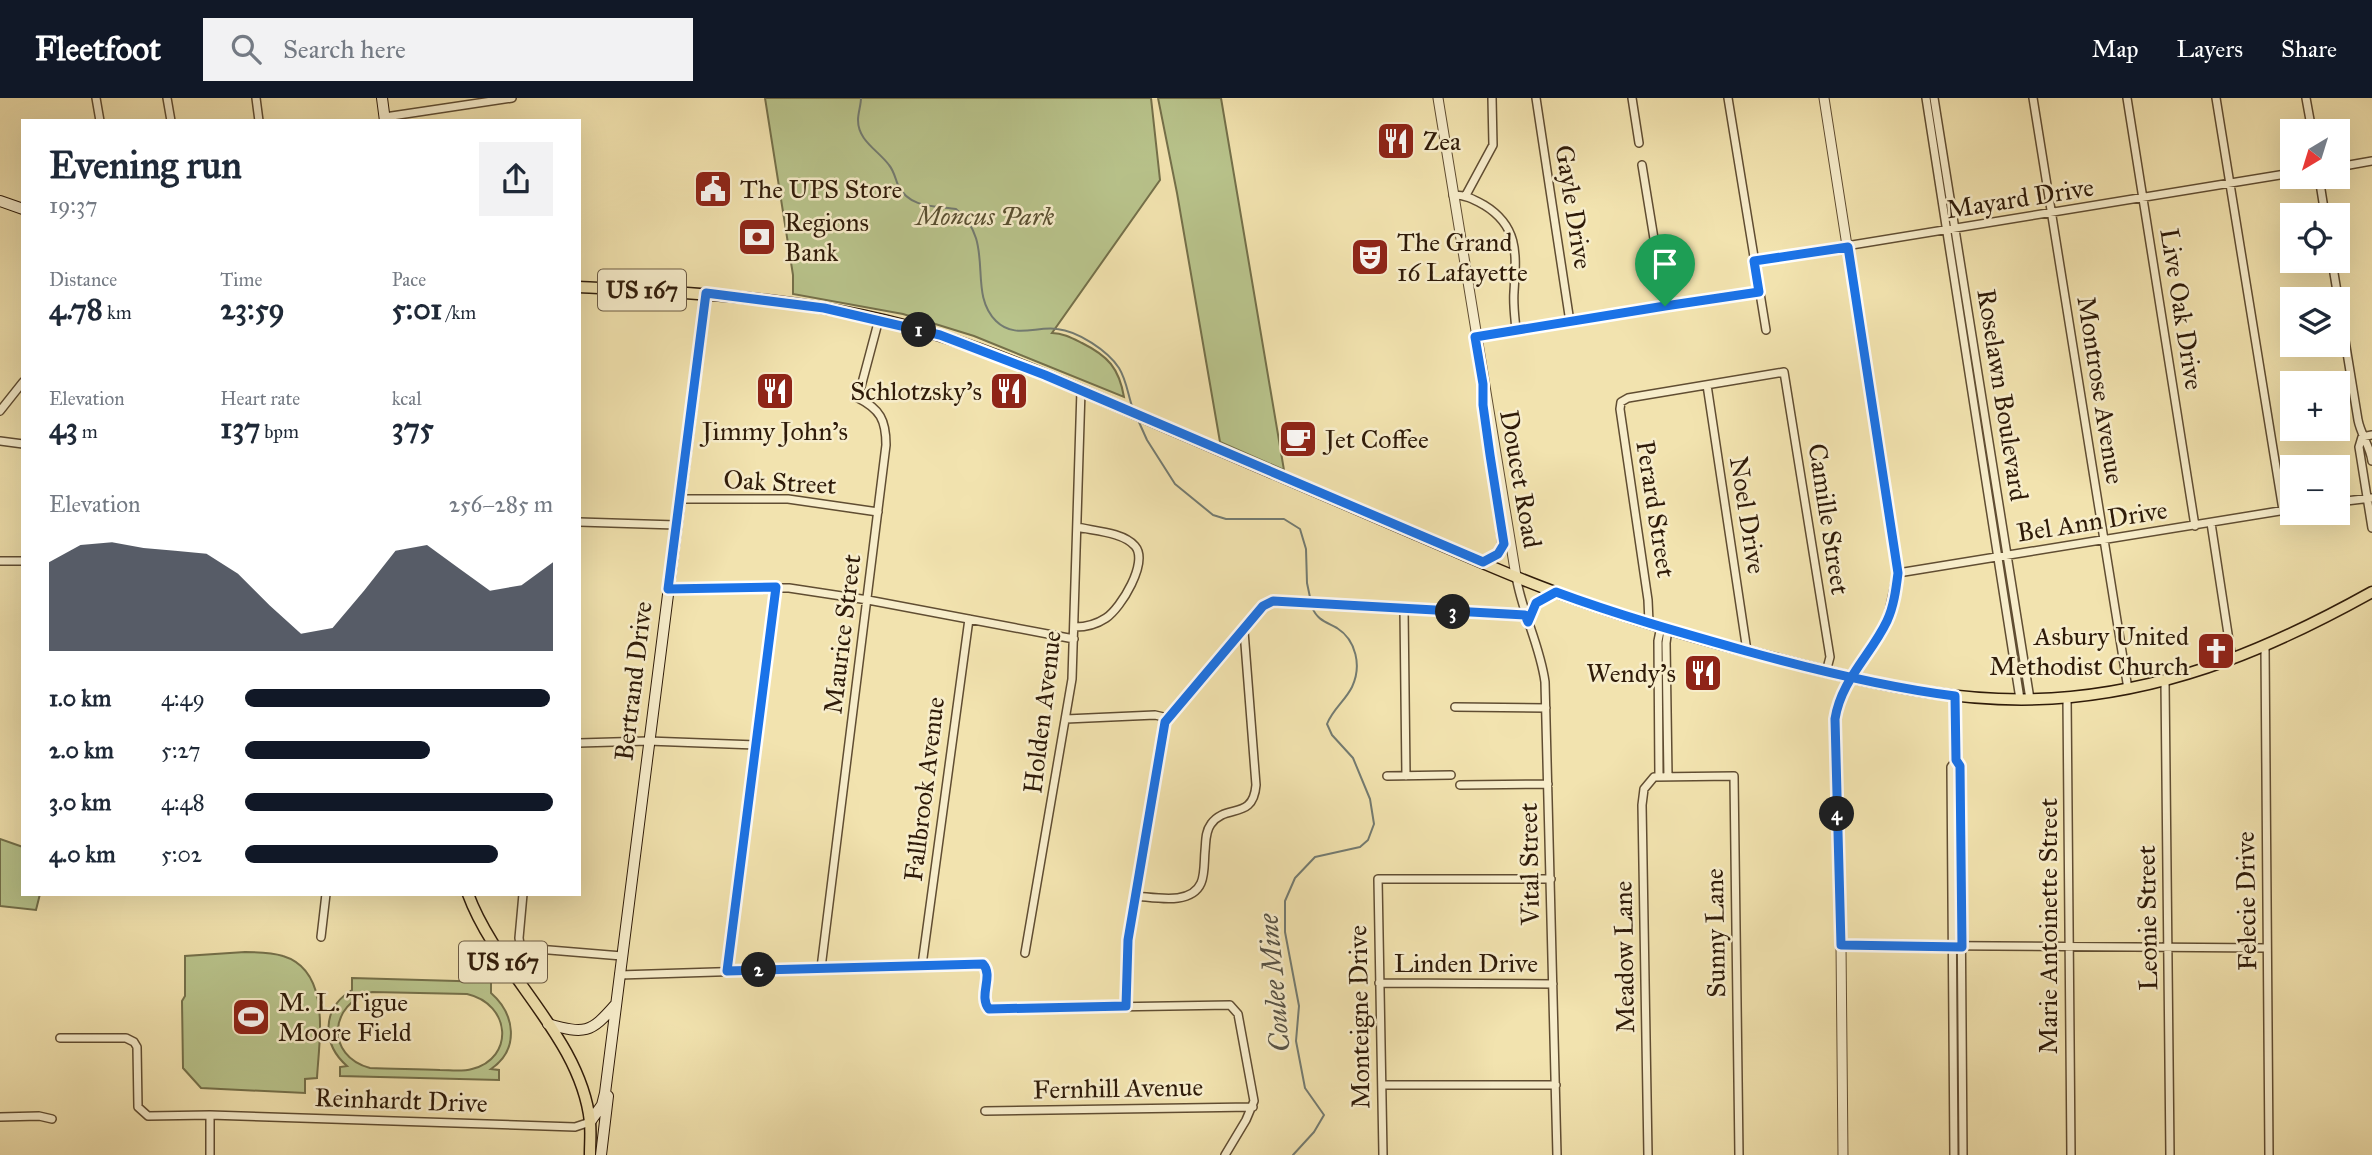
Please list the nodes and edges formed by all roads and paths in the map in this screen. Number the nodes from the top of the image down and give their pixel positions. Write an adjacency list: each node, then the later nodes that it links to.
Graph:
1 (96, 98): 18 (street)
2 (167, 98): 19 (street)
3 (256, 98): 20 (street)
4 (382, 98): 21 (main road)
5 (512, 98): 21 (street)
6 (1438, 98): 30 (street, Doucet Road)
7 (1492, 98): 31 (street)
8 (1536, 98): 45 (street, Gayle Drive)
9 (1632, 98): 23 (street)
10 (1728, 98): 38 (street)
11 (1824, 98): 37 (street)
12 (1926, 98): 24 (street, Roselawn Boulevard)
13 (1934, 98): 24 (street, Roselawn Boulevard)
14 (2033, 98): 35 (street, Montrose Avenue)
15 (2127, 98): 32 (street, Live Oak Drive)
16 (2216, 98): 29 (street)
17 (2306, 98): 22 (street)
18 (100, 119)
19 (171, 119)
20 (260, 119)
21 (385, 119)
22 (2310, 119)
23 (1639, 143)
24 (1939, 154): 36 (street, Roselawn Boulevard)
25 (2372, 161): 27 (street)
26 (1642, 165): 43 (street)
27 (2350, 165)
28 (2280, 175): 29 (street, Mayard Drive)
29 (2229, 183): 32 (street, Mayard Drive); 59 (street)
30 (1453, 195): 31 (street); 48 (street, Doucet Road)
31 (1466, 195): 46 (street)
32 (2143, 199): 35 (street, Mayard Drive); 68 (street, Live Oak Drive)
33 (0, 201): 34 (main road)
34 (21, 208)
35 (2052, 213): 36 (street, Mayard Drive); 71 (street, Montrose Avenue)
36 (1951, 231): 37 (street, Mayard Drive); 72 (street, Roselawn Boulevard)
37 (1848, 247): 38 (street, Mayard Drive); 76 (street)
38 (1754, 261): 41 (street)
39 (2334, 273): 55 (street)
40 (581, 286): 42 (main road, US 167)
41 (1759, 292): 43 (street); 47 (street)
42 (706, 293): 44 (main road, US 167); 61 (main road, Bertrand Drive)
43 (1665, 306): 45 (street)
44 (879, 319): 52 (main road, US 167); 64 (street, Maurice Street)
45 (1570, 322): 46 (street)
46 (1516, 330): 48 (street)
47 (1766, 330)
48 (1475, 337): 49 (street, Doucet Road)
49 (1483, 384): 75 (street); 77 (street, Doucet Road)
50 (21, 385): 53 (street)
51 (1707, 385): 86 (street, Perard Street); 91 (street, Noel Drive); 93 (street, Camille Street)
52 (1081, 390): 69 (street, Holden Avenue); 75 (main road, US 167)
53 (0, 411)
54 (2372, 435): 55 (street)
55 (2362, 437): 58 (street); 60 (street)
56 (0, 441): 57 (street)
57 (21, 444)
58 (2372, 461)
59 (2280, 492)
60 (2370, 498): 62 (street); 70 (street)
61 (679, 499): 64 (street, Oak Street); 67 (main road, Bertrand Drive)
62 (2350, 500)
63 (2280, 511): 66 (street, Bel Ann Drive)
64 (878, 512): 82 (street, Maurice Street)
65 (581, 522): 67 (street)
66 (2211, 523): 68 (street, Bel Ann Drive); 92 (street)
67 (676, 525): 79 (main road, Bertrand Drive)
68 (2195, 526): 71 (street, Bel Ann Drive)
69 (1077, 527): 87 (street, Holden Avenue); 87 (street)
70 (2372, 528)
71 (2104, 540): 72 (street, Bel Ann Drive); 96 (street, Montrose Avenue)
72 (2003, 556): 76 (street, Bel Ann Drive); 99 (street, Roselawn Boulevard)
73 (0, 561): 74 (street)
74 (21, 561)
75 (1483, 562): 77 (main road, US 167)
76 (1898, 573): 94 (street)
77 (1516, 576): 80 (main road, US 167); 85 (street, Vital Street)
78 (776, 587): 79 (street); 82 (street); 106 (street)
79 (668, 589): 104 (main road, Bertrand Drive)
80 (1556, 592): 85 (street); 86 (main road, US 167)
81 (2372, 592): 90 (main road, US 167)
82 (868, 600): 84 (street); 129 (street, Maurice Street)
83 (1404, 609): 85 (street); 88 (street); 110 (street)
84 (969, 619): 89 (street); 128 (street, Fallbrook Avenue)
85 (1526, 619): 101 (street, Vital Street)
86 (1659, 626): 91 (main road, US 167); 111 (street, Perard Street)
87 (1075, 627): 89 (street, Holden Avenue)
88 (1244, 631): 102 (street); 118 (street)
89 (1074, 639): 103 (street, Holden Avenue)
90 (2265, 647): 92 (main road, US 167); 124 (street, Felecie Drive)
91 (1747, 651): 93 (main road, US 167)
92 (2232, 660): 95 (main road, US 167)
93 (1826, 672): 94 (main road, US 167)
94 (1850, 678): 97 (main road, US 167); 120 (street)
95 (2165, 681): 96 (main road, US 167); 125 (street, Leonie Street)
96 (2128, 689): 98 (main road, US 167)
97 (1955, 696): 99 (main road, US 167); 107 (street)
98 (2067, 697): 99 (main road, US 167); 123 (street, Marie Antoinette Street)
99 (2025, 699)
100 (1455, 707): 101 (street)
101 (1546, 708): 112 (street, Vital Street)
102 (1168, 718): 103 (street); 118 (street)
103 (1066, 719): 126 (street, Holden Avenue)
104 (648, 741): 105 (street); 106 (street); 127 (main road, Bertrand Drive)
105 (581, 743)
106 (756, 746): 130 (street)
107 (1956, 760): 121 (street); 122 (street)
108 (1451, 775): 110 (street)
109 (1387, 776): 110 (street)
110 (1406, 776)
111 (1664, 777): 159 (street, Meadow Lane); 160 (street, Sunny Lane)
112 (1548, 784): 113 (street); 114 (street, Vital Street)
113 (1460, 785)
114 (1551, 879): 132 (street, Monteigne Drive); 133 (street, Vital Street)
115 (326, 896): 119 (street)
116 (469, 896): 138 (main road, US 167)
117 (523, 896): 127 (street)
118 (1135, 896): 137 (street)
119 (321, 937)
120 (1841, 945): 121 (street); 161 (street)
121 (1953, 947): 122 (street); 134 (street)
122 (1962, 947): 123 (street); 135 (street)
123 (2070, 947): 125 (street); 164 (street, Marie Antoinette Street)
124 (2267, 948): 125 (street); 166 (street, Felecie Drive)
125 (2169, 949): 165 (street, Leonie Street)
126 (1025, 953)
127 (622, 956): 131 (main road, Bertrand Drive)
128 (922, 965): 129 (street); 137 (street)
129 (821, 968): 130 (street)
130 (727, 971): 131 (street)
131 (619, 975): 136 (main road, Bertrand Drive)
132 (1379, 983): 133 (street, Linden Drive); 143 (street, Monteigne Drive)
133 (1553, 984): 144 (street, Vital Street)
134 (1953, 1002): 135 (street); 139 (street)
135 (1962, 1002): 140 (street)
136 (616, 1004): 138 (main road); 142 (main road, Bertrand Drive)
137 (1126, 1006): 145 (street)
138 (548, 1024): 150 (main road, US 167)
139 (1953, 1033): 140 (street); 151 (street)
140 (1962, 1033): 152 (street)
141 (60, 1038): 147 (street, Reinhardt Drive)
142 (607, 1074): 150 (main road, Bertrand Drive); 155 (main road, Bertrand Drive)
143 (1382, 1085): 144 (street); 157 (street, Monteigne Drive)
144 (1556, 1085): 158 (street, Vital Street)
145 (1252, 1107): 146 (street, Fernhill Avenue); 156 (street)
146 (985, 1111)
147 (210, 1115): 150 (street, Reinhardt Drive); 153 (street)
148 (0, 1117): 149 (street)
149 (51, 1119)
150 (590, 1122): 154 (main road, Bertrand Drive / US 167)
151 (1954, 1128): 152 (street); 162 (street)
152 (1963, 1128): 163 (street)
153 (210, 1155)
154 (590, 1155)
155 (601, 1155)
156 (1224, 1155)
157 (1383, 1155)
158 (1557, 1155)
159 (1648, 1155)
160 (1739, 1155)
161 (1843, 1155)
162 (1954, 1155)
163 (1963, 1155)
164 (2071, 1155)
165 (2170, 1155)
166 (2269, 1155)

